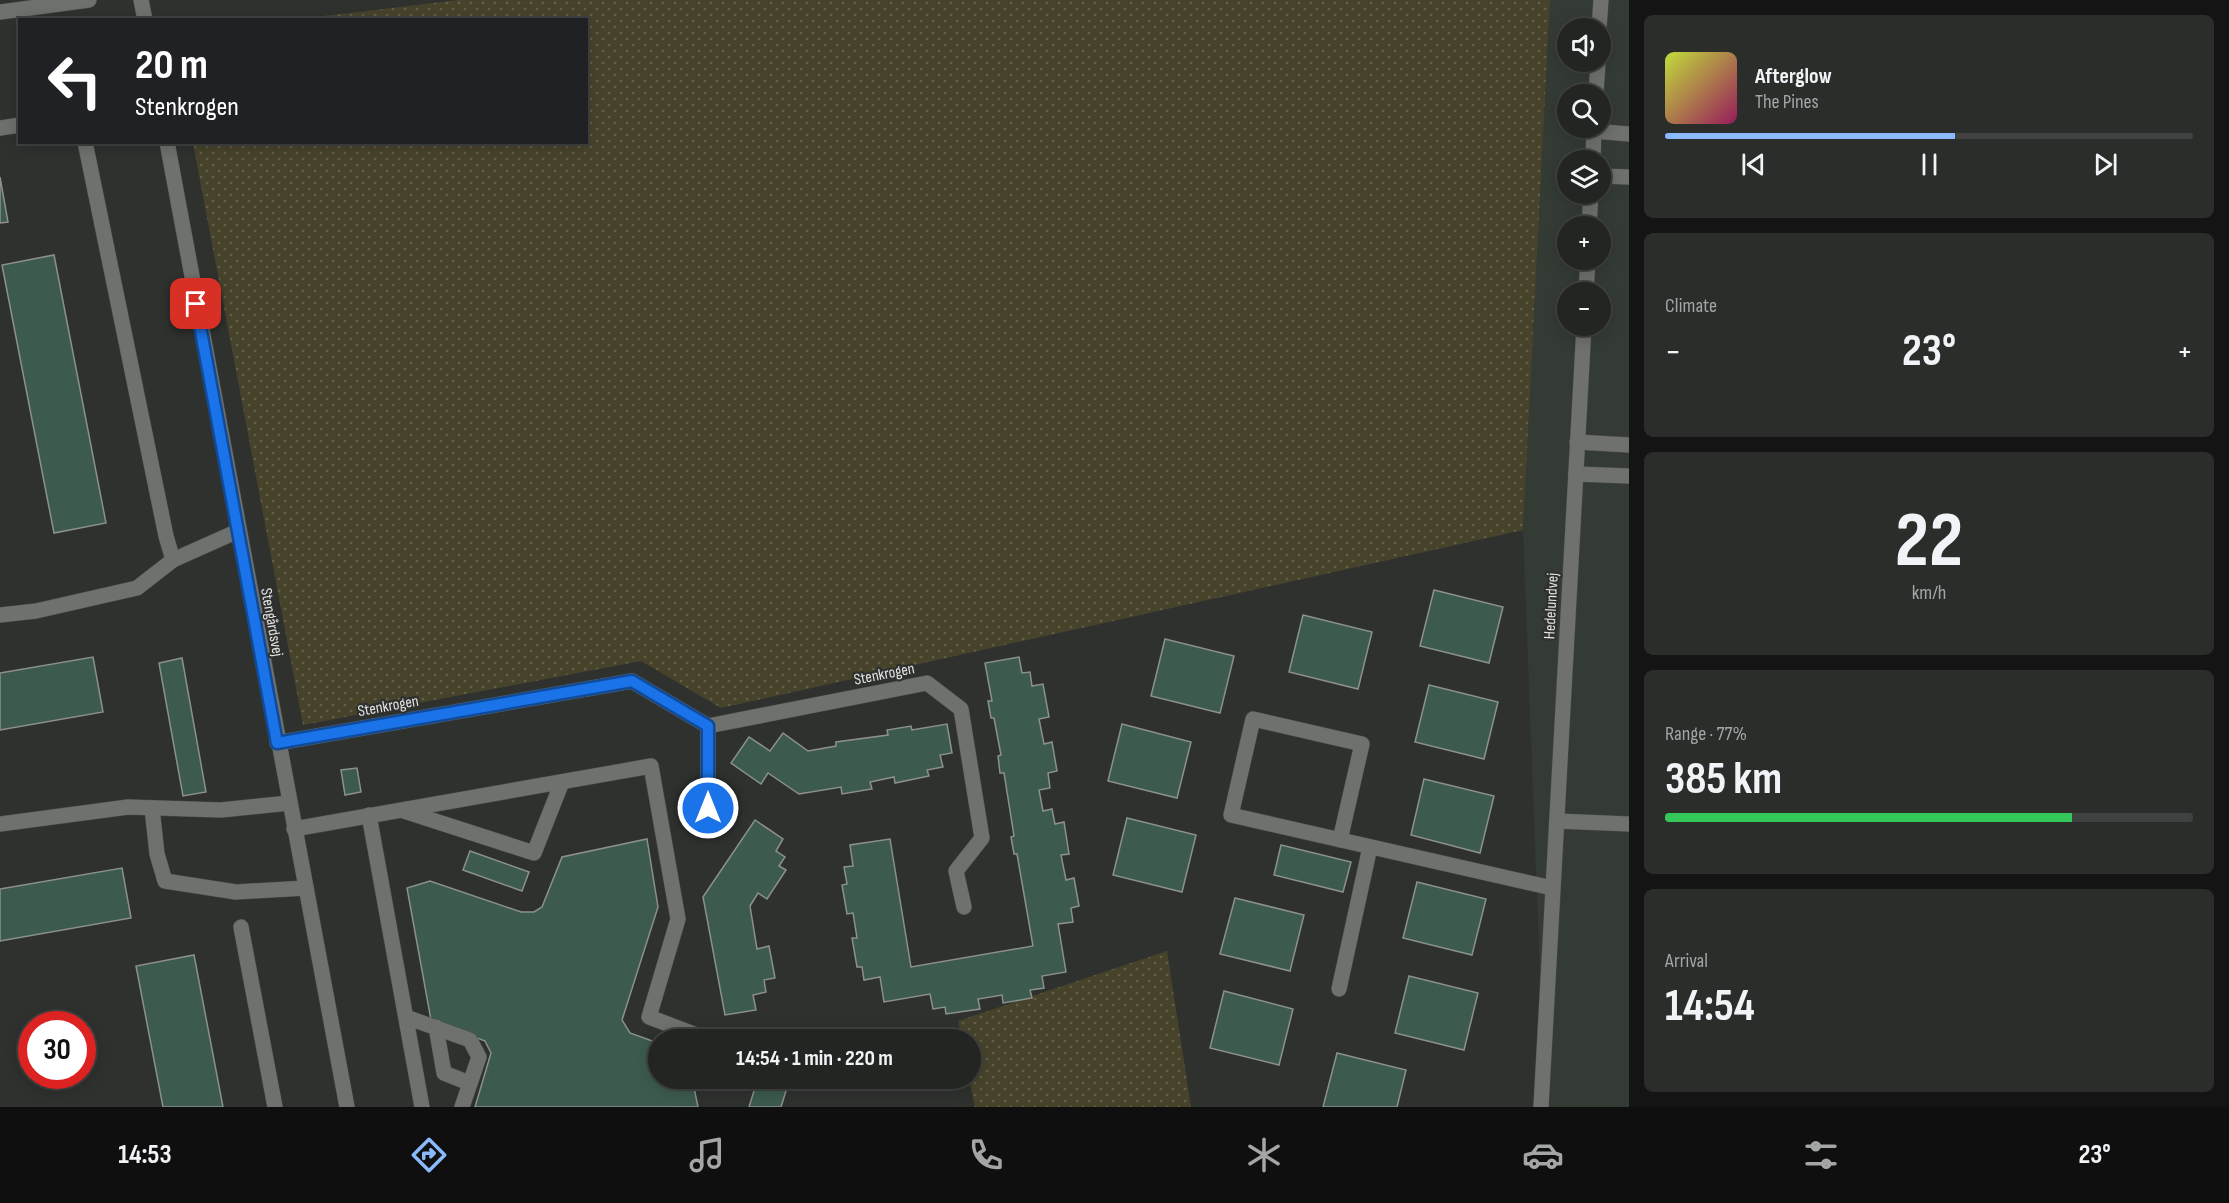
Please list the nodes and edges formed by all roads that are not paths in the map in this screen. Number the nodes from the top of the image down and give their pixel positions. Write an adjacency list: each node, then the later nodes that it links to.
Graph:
1 (89, 0): 4 (street)
2 (141, 0): 5 (street)
3 (1601, 0): 6 (street)
4 (0, 12)
5 (145, 18)
6 (1600, 18)
7 (18, 125): 8 (street)
8 (0, 128)
9 (1611, 131): 10 (street)
10 (1629, 134)
11 (85, 144): 21 (street)
12 (166, 144): 20 (street, Stengårdsvej)
13 (1611, 176): 14 (street)
14 (1629, 177)
15 (1583, 336): 16 (street, Hedelundvej)
16 (1577, 442): 17 (street); 18 (street, Hedelundvej)
17 (1629, 446)
18 (1576, 474): 19 (street); 31 (street, Hedelundvej)
19 (1629, 476)
20 (238, 531): 21 (street); 24 (street, Stengårdsvej)
21 (173, 560): 22 (street)
22 (0, 615)
23 (708, 726): 24 (street, Stenkrogen); 28 (street); 39 (street, Stenkrogen)
24 (277, 743): 26 (street, Stengårdsvej)
25 (562, 782): 29 (street); 29 (street); 44 (street)
26 (289, 803): 27 (street); 34 (street, Stengårdsvej)
27 (152, 808): 32 (street); 37 (street)
28 (708, 808)
29 (401, 810): 30 (street)
30 (369, 815): 34 (street); 42 (street)
31 (1557, 821): 33 (street); 38 (street, Hedelundvej)
32 (0, 824)
33 (1629, 824)
34 (294, 829): 37 (street, Stengårdsvej)
35 (1340, 840): 35 (street); 36 (street)
36 (1370, 847): 38 (street); 41 (street)
37 (306, 888): 47 (street, Stengårdsvej)
38 (1552, 888): 50 (street, Hedelundvej)
39 (964, 907)
40 (241, 927): 46 (street)
41 (1339, 990)
42 (406, 1017): 43 (street); 48 (street)
43 (435, 1027): 45 (street); 45 (street)
44 (681, 1029)
45 (469, 1083): 49 (street)
46 (275, 1107)
47 (347, 1107)
48 (422, 1107)
49 (462, 1107)
50 (1541, 1107)

